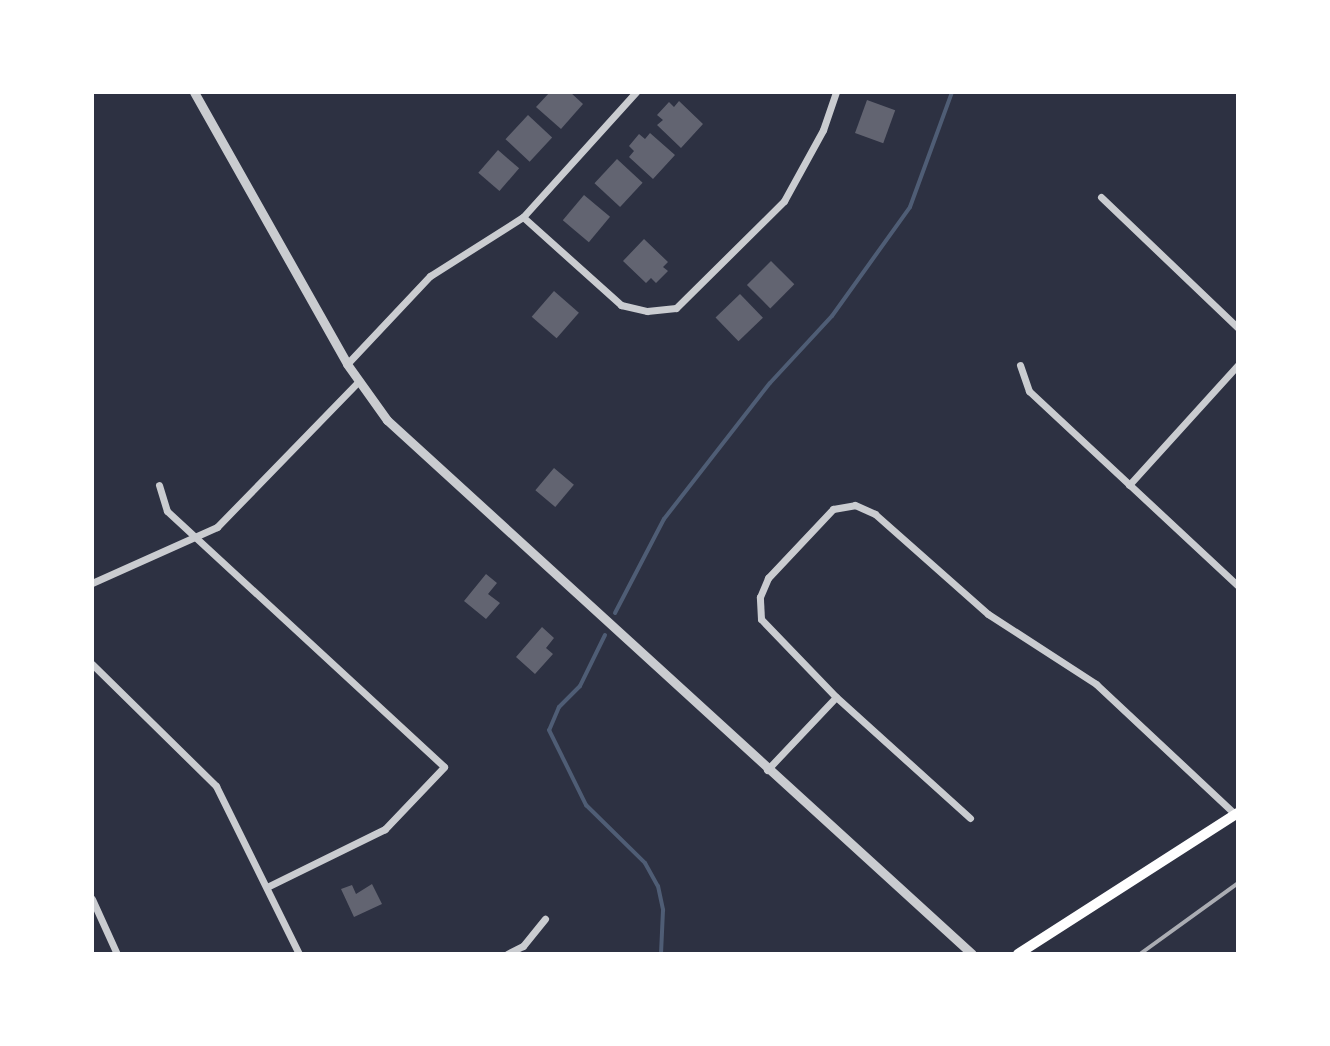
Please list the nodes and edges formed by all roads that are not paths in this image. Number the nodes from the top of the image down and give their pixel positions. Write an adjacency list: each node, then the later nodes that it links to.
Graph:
1 (194, 92): 7 (street)
2 (636, 92): 5 (street)
3 (836, 92): 5 (street)
4 (1101, 197): 6 (street)
5 (523, 217): 7 (street)
6 (1238, 328)
7 (347, 364): 10 (street)
8 (1020, 365): 12 (street)
9 (1238, 365): 12 (street)
10 (358, 382): 13 (street); 18 (street)
11 (159, 485): 13 (street)
12 (1129, 485): 15 (street)
13 (197, 539): 14 (street); 21 (street)
14 (92, 583)
15 (1238, 586)
16 (92, 664): 21 (street)
17 (836, 697): 18 (street); 19 (street); 20 (street)
18 (767, 770): 29 (street)
19 (1237, 814): 30 (main road)
20 (970, 818)
21 (269, 886): 27 (street)
22 (92, 899): 23 (street)
23 (101, 918): 25 (street); 26 (street)
24 (545, 919): 28 (street)
25 (92, 922)
26 (117, 954)
27 (299, 954)
28 (507, 954)
29 (972, 954)
30 (1018, 954)

